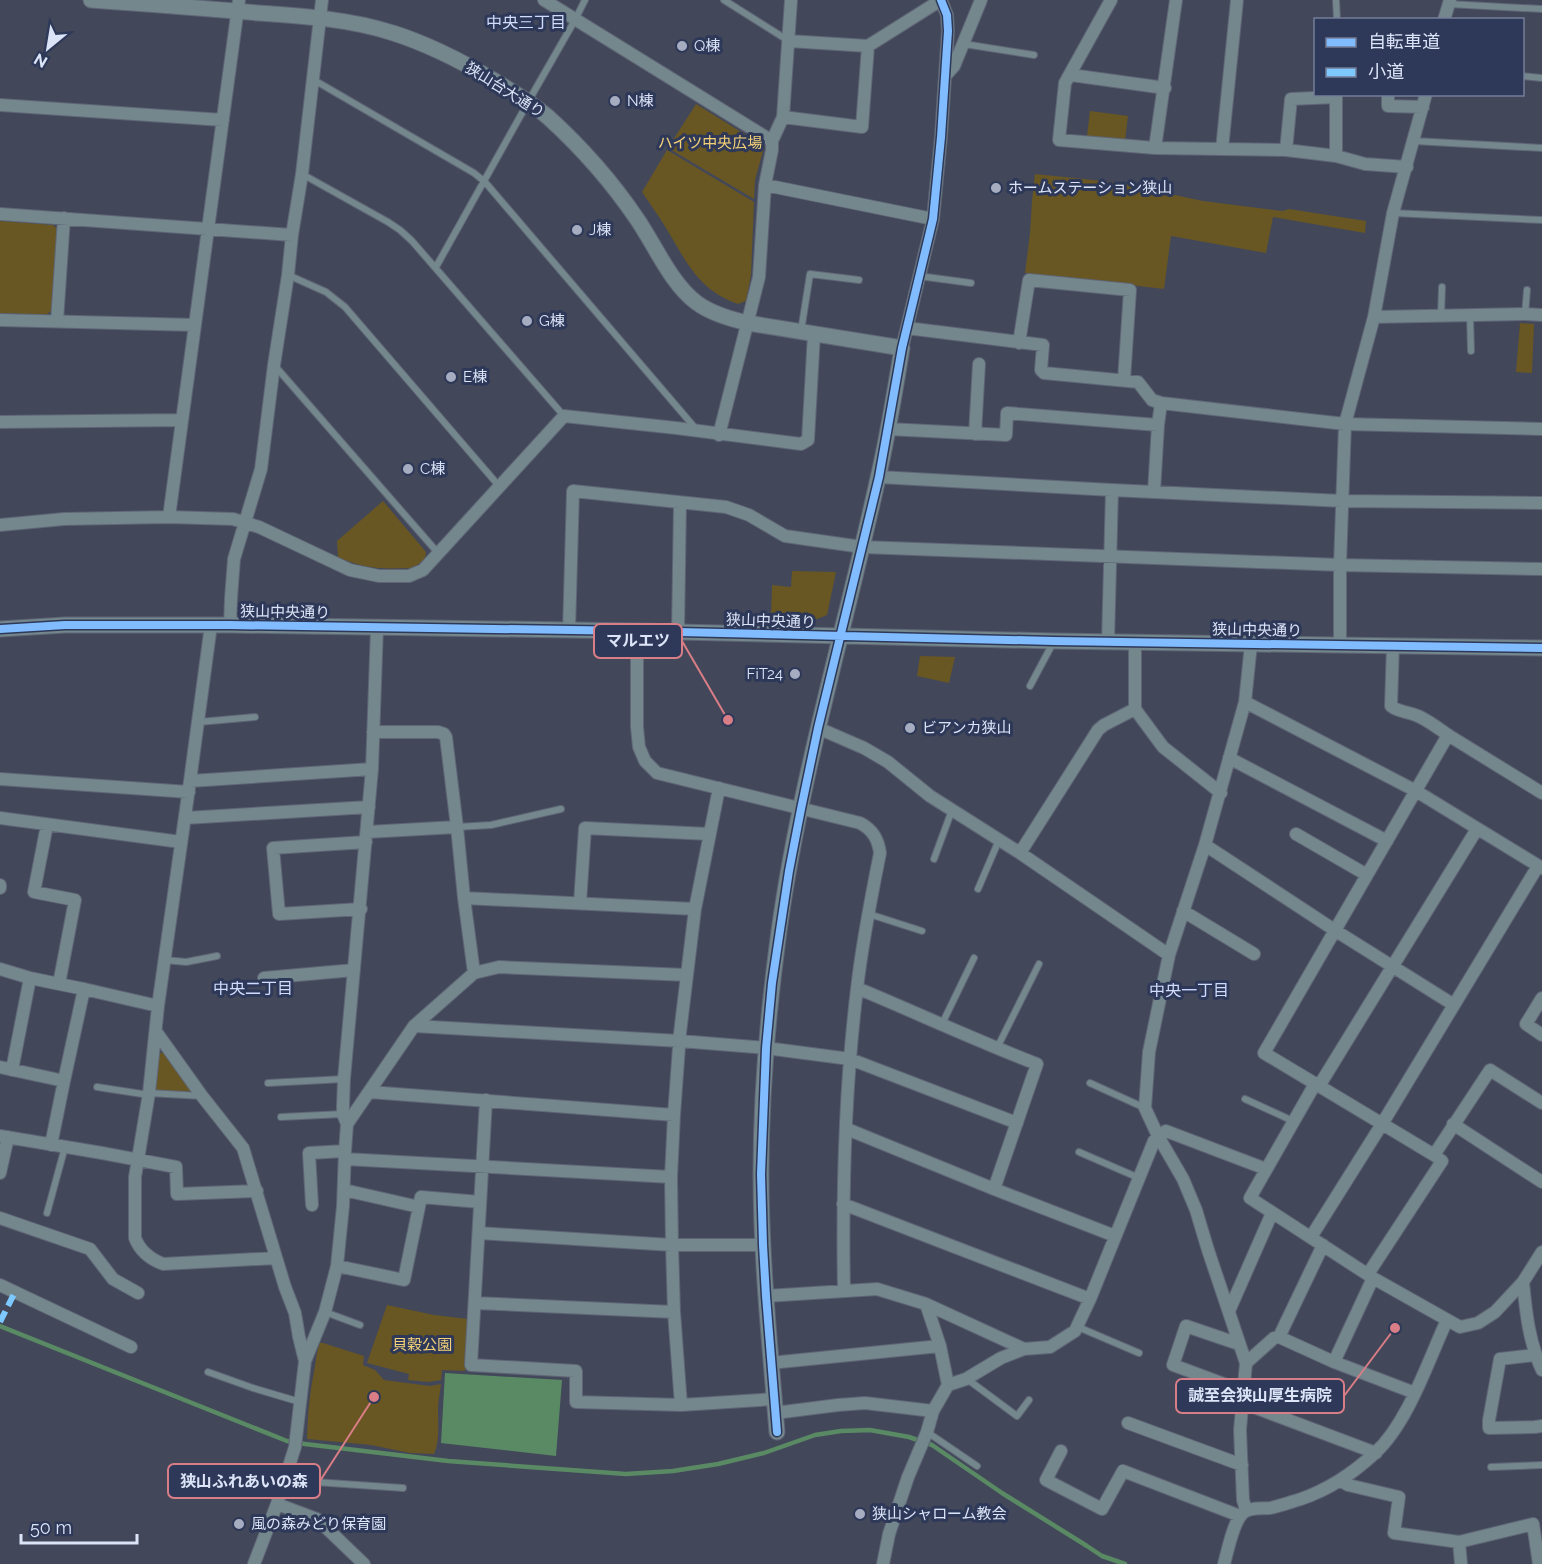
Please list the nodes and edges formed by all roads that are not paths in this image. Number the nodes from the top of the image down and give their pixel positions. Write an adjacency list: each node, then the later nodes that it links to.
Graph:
1 (91, 0): 14 (street, 狭山台大通り)
2 (322, 0): 16 (street)
3 (544, 0): 19 (street)
4 (585, 0): 19 (lane)
5 (724, 0): 20 (lane)
6 (791, 0): 20 (street)
7 (941, 0): 22 (street); 25 (street)
8 (981, 0): 21 (street)
9 (1111, 0): 24 (street)
10 (1176, 0): 29 (street)
11 (1238, 0): 40 (street)
12 (1336, 0): 17 (lane)
13 (1449, 2): 15 (lane); 18 (street)
14 (239, 5): 16 (street, 狭山台大通り); 35 (street)
15 (1542, 9)
16 (320, 18): 28 (street); 32 (street, 狭山台大通り)
17 (1337, 18)
18 (1445, 18)
19 (575, 20): 32 (lane); 36 (street)
20 (789, 41): 22 (street); 34 (street)
21 (963, 44): 23 (lane); 25 (street)
22 (868, 46): 34 (street)
23 (1034, 55)
24 (1071, 75): 29 (street); 38 (street)
25 (945, 76): 50 (street)
26 (1524, 76): 27 (lane)
27 (1542, 78)
28 (312, 79): 44 (street); 45 (lane)
29 (1165, 88): 38 (street)
30 (1388, 96): 31 (street)
31 (1425, 100): 37 (street)
32 (528, 102): 45 (lane); 68 (street, 狭山台大通り)
33 (0, 105): 35 (street)
34 (783, 117): 36 (street)
35 (222, 120): 52 (street)
36 (772, 141): 46 (street)
37 (1414, 141): 39 (lane); 43 (street)
38 (1155, 148): 40 (street)
39 (1542, 148)
40 (1222, 149): 41 (street)
41 (1286, 150): 42 (street); 42 (street)
42 (1336, 156): 43 (street)
43 (1407, 167): 47 (street)
44 (302, 174): 53 (street); 54 (lane)
45 (485, 182): 54 (lane); 86 (lane)
46 (765, 185): 50 (street); 68 (street)
47 (1394, 213): 51 (lane); 65 (street)
48 (0, 214): 49 (street)
49 (64, 218): 52 (street); 67 (street)
50 (933, 219): 56 (street)
51 (1542, 220)
52 (208, 228): 53 (street); 69 (street)
53 (292, 235): 55 (street)
54 (436, 267): 79 (lane)
55 (288, 275): 76 (street); 90 (lane)
56 (919, 276): 58 (lane); 70 (street)
57 (859, 280): 71 (lane)
58 (971, 283)
59 (1442, 288): 64 (lane)
60 (1527, 290): 61 (lane)
61 (1526, 314): 62 (street); 63 (street)
62 (1470, 315): 64 (street); 74 (lane)
63 (1542, 315)
64 (1441, 316): 65 (street)
65 (1374, 317): 82 (street)
66 (0, 320): 67 (street)
67 (57, 321): 69 (street)
68 (748, 323): 71 (street, 狭山台大通り); 88 (street)
69 (195, 325): 80 (street)
70 (907, 328): 72 (street); 73 (street)
71 (807, 333): 73 (street, 狭山台大通り); 88 (street)
72 (1019, 343): 77 (street); 77 (street)
73 (902, 348): 84 (street)
74 (1471, 351)
75 (979, 364): 87 (street)
76 (274, 365): 97 (street); 100 (lane)
77 (1124, 380): 78 (street)
78 (1161, 404): 82 (street); 83 (street)
79 (564, 416): 86 (street); 90 (street)
80 (182, 420): 81 (street); 96 (street)
81 (0, 422)
82 (1346, 424): 85 (street); 93 (street)
83 (1158, 425): 87 (street); 92 (street)
84 (888, 429): 87 (street); 89 (street)
85 (1542, 429)
86 (698, 431): 88 (street)
87 (975, 434)
88 (719, 435)
89 (879, 477): 91 (street); 99 (street)
90 (499, 486): 100 (street)
91 (1113, 490): 92 (street); 101 (street)
92 (1154, 492): 93 (street)
93 (1342, 501): 95 (street); 102 (street)
94 (680, 503): 99 (street); 108 (street); 110 (street)
95 (1542, 503)
96 (169, 517): 97 (street); 98 (street)
97 (245, 522): 100 (street); 105 (street)
98 (0, 525)
99 (862, 547): 101 (street); 111 (street)
100 (438, 554)
101 (1110, 556): 102 (street); 113 (street)
102 (1340, 565): 103 (street); 116 (street)
103 (1542, 569)
104 (211, 625): 105 (street, 狭山中央通り); 107 (street, 狭山中央通り); 123 (street)
105 (230, 625): 106 (street, 狭山中央通り)
106 (377, 627): 108 (street, 狭山中央通り); 125 (street)
107 (0, 630)
108 (569, 631): 109 (street, 狭山中央通り)
109 (637, 631): 110 (street, 狭山中央通り); 131 (street)
110 (678, 632): 111 (street, 狭山中央通り)
111 (841, 636): 112 (street, 狭山中央通り); 124 (street)
112 (1054, 641): 113 (street, 狭山中央通り); 119 (lane)
113 (1108, 642): 114 (street, 狭山中央通り)
114 (1135, 642): 115 (street, 狭山中央通り); 121 (street)
115 (1251, 644): 116 (street, 狭山中央通り); 120 (street)
116 (1340, 645): 117 (street, 狭山中央通り)
117 (1393, 645): 118 (street, 狭山中央通り); 126 (street)
118 (1542, 648)
119 (1030, 686)
120 (1245, 702): 127 (street); 132 (street)
121 (1135, 709): 133 (street); 151 (street)
122 (255, 717): 123 (lane)
123 (198, 722): 130 (street)
124 (818, 728): 137 (street); 138 (street)
125 (373, 732): 128 (street); 142 (street)
126 (1448, 735): 132 (street); 134 (street)
127 (1229, 758): 133 (street); 148 (street)
128 (372, 769): 130 (street); 135 (street)
129 (0, 778): 130 (street)
130 (190, 786): 140 (street)
131 (719, 788): 137 (street); 144 (street)
132 (1416, 791): 143 (street); 148 (street)
133 (1221, 793): 150 (street)
134 (1542, 793)
135 (369, 807): 140 (street); 146 (street)
136 (561, 809): 142 (lane)
137 (801, 809): 161 (street); 188 (street)
138 (952, 810): 147 (street); 152 (lane)
139 (0, 818): 141 (street)
140 (185, 818): 149 (street)
141 (47, 825): 149 (street); 177 (street)
142 (457, 827): 146 (street); 156 (street)
143 (1477, 829): 153 (street); 170 (street)
144 (709, 834): 157 (street); 159 (street)
145 (1296, 834): 154 (street)
146 (367, 837): 158 (street); 158 (street)
147 (999, 840): 151 (street); 155 (lane)
148 (1387, 841): 154 (street)
149 (181, 842): 168 (street)
150 (1205, 845): 160 (street); 163 (street)
151 (1020, 853): 165 (street)
152 (934, 859)
153 (1540, 867): 181 (street)
154 (1367, 875): 163 (street)
155 (978, 889)
156 (464, 898): 157 (street); 173 (street)
157 (580, 903): 159 (street)
158 (361, 909): 172 (street)
159 (695, 909): 174 (street)
160 (1183, 911): 164 (street); 165 (street)
161 (868, 914): 162 (lane); 178 (street)
162 (922, 931)
163 (1336, 931): 170 (street); 196 (street)
164 (1254, 954)
165 (1168, 955): 204 (street)
166 (217, 956): 168 (lane)
167 (974, 958): 183 (lane)
168 (164, 960): 182 (street)
169 (1039, 964): 189 (lane)
170 (1393, 968): 181 (street); 196 (street)
171 (0, 969): 175 (street)
172 (354, 970): 176 (street); 192 (street)
173 (474, 973): 174 (street); 184 (street)
174 (687, 975): 187 (street)
175 (30, 978): 177 (street); 191 (street)
176 (264, 978)
177 (59, 984): 179 (street)
178 (857, 988): 183 (street); 190 (street)
179 (84, 989): 182 (street); 193 (street)
180 (1542, 998): 186 (street)
181 (1454, 1005): 210 (street)
182 (158, 1006): 185 (street)
183 (942, 1024): 189 (street)
184 (414, 1026): 187 (street); 198 (street)
185 (156, 1033): 199 (street); 200 (street)
186 (1542, 1035)
187 (680, 1041): 188 (street); 205 (street)
188 (766, 1048): 190 (street); 241 (street)
189 (997, 1048): 209 (street)
190 (850, 1059): 209 (street); 212 (street)
191 (6, 1069): 193 (street)
192 (344, 1079): 194 (lane); 207 (street)
193 (64, 1081): 215 (street)
194 (268, 1083)
195 (1090, 1083): 204 (lane)
196 (1317, 1085): 208 (street); 210 (street)
197 (97, 1087): 199 (lane)
198 (369, 1092): 202 (street); 207 (street)
199 (149, 1094): 200 (lane); 220 (street)
200 (202, 1096): 229 (street)
201 (1245, 1099): 208 (lane)
202 (486, 1100): 205 (street); 221 (street)
203 (1542, 1103): 211 (street)
204 (1145, 1108): 213 (street)
205 (674, 1115): 224 (street)
206 (281, 1117): 207 (lane)
207 (345, 1119): 218 (street)
208 (1294, 1121): 222 (street)
209 (1017, 1123): 227 (street)
210 (1382, 1124): 219 (street); 239 (street)
211 (1453, 1124): 219 (street); 226 (street)
212 (847, 1129): 227 (street); 231 (street)
213 (1158, 1136): 222 (street); 225 (street); 255 (street)
214 (4, 1137): 215 (street); 223 (street)
215 (51, 1145): 216 (street)
216 (65, 1147): 220 (street); 234 (lane)
217 (1079, 1152): 225 (lane)
218 (345, 1155): 221 (street); 228 (street); 232 (street)
219 (1434, 1155): 246 (street)
220 (138, 1159): 229 (street); 244 (street)
221 (482, 1165): 224 (street); 230 (street)
222 (1266, 1169): 235 (street)
223 (0, 1173)
224 (671, 1176): 240 (street)
225 (1140, 1178): 238 (street)
226 (1542, 1182)
227 (994, 1189): 238 (street)
228 (344, 1190): 233 (street); 245 (street)
229 (257, 1191): 244 (street)
230 (480, 1202): 233 (street); 237 (street)
231 (843, 1204): 249 (street); 252 (street)
232 (312, 1205)
233 (419, 1207): 245 (street)
234 (47, 1212)
235 (1272, 1213): 239 (street); 255 (street)
236 (0, 1218): 250 (street)
237 (479, 1233): 240 (street); 253 (street)
238 (1115, 1236): 252 (street)
239 (1311, 1237): 242 (street)
240 (672, 1245): 241 (street); 257 (street)
241 (763, 1245): 251 (street)
242 (1323, 1245): 246 (street); 261 (street)
243 (1542, 1252): 247 (street)
244 (276, 1258): 268 (street)
245 (337, 1266): 256 (street)
246 (1370, 1276): 258 (street); 269 (street)
247 (1524, 1282): 258 (street); 267 (street)
248 (0, 1285): 264 (street)
249 (844, 1291): 251 (street); 254 (street)
250 (138, 1293)
251 (766, 1296): 270 (street)
252 (1090, 1299): 260 (street)
253 (475, 1303): 257 (street); 280 (street)
254 (926, 1304): 263 (street); 265 (street)
255 (1229, 1311): 262 (street)
256 (325, 1312): 259 (lane); 268 (street)
257 (674, 1312): 280 (street)
258 (1447, 1320): 276 (street)
259 (360, 1325)
260 (1078, 1327): 265 (street); 266 (lane)
261 (1279, 1337): 269 (street); 271 (street)
262 (1239, 1344): 271 (street); 277 (street)
263 (940, 1346): 270 (street); 275 (street)
264 (131, 1347)
265 (1024, 1349): 274 (street)
266 (1139, 1353)
267 (1535, 1355): 272 (street); 284 (street)
268 (305, 1361): 279 (street)
269 (1334, 1362): 276 (street)
270 (770, 1363): 281 (street)
271 (1246, 1363): 277 (street)
272 (1542, 1370)
273 (208, 1372): 279 (lane)
274 (966, 1379): 275 (street); 278 (lane)
275 (948, 1385): 282 (street)
276 (1415, 1393): 288 (street)
277 (1243, 1397): 288 (street); 291 (street)
278 (1029, 1400)
279 (300, 1402): 293 (street)
280 (681, 1405): 281 (street)
281 (775, 1406): 282 (street); 285 (street)
282 (933, 1411): 286 (street)
283 (1128, 1423): 291 (street)
284 (1542, 1426)
285 (777, 1432)
286 (927, 1432): 290 (lane); 301 (street)
287 (1061, 1451): 297 (street)
288 (1376, 1453): 294 (street)
289 (1542, 1464): 292 (lane)
290 (977, 1466)
291 (1242, 1466): 297 (street)
292 (1491, 1467)
293 (285, 1480): 295 (lane); 296 (street)
294 (1341, 1481): 297 (street); 298 (street)
295 (403, 1488)
296 (278, 1504): 299 (street); 300 (street)
297 (1243, 1513): 302 (street)
298 (1459, 1542): 303 (street); 304 (street)
299 (254, 1564)
300 (364, 1564)
301 (882, 1564)
302 (1224, 1564)
303 (1461, 1564)
304 (1539, 1564)

